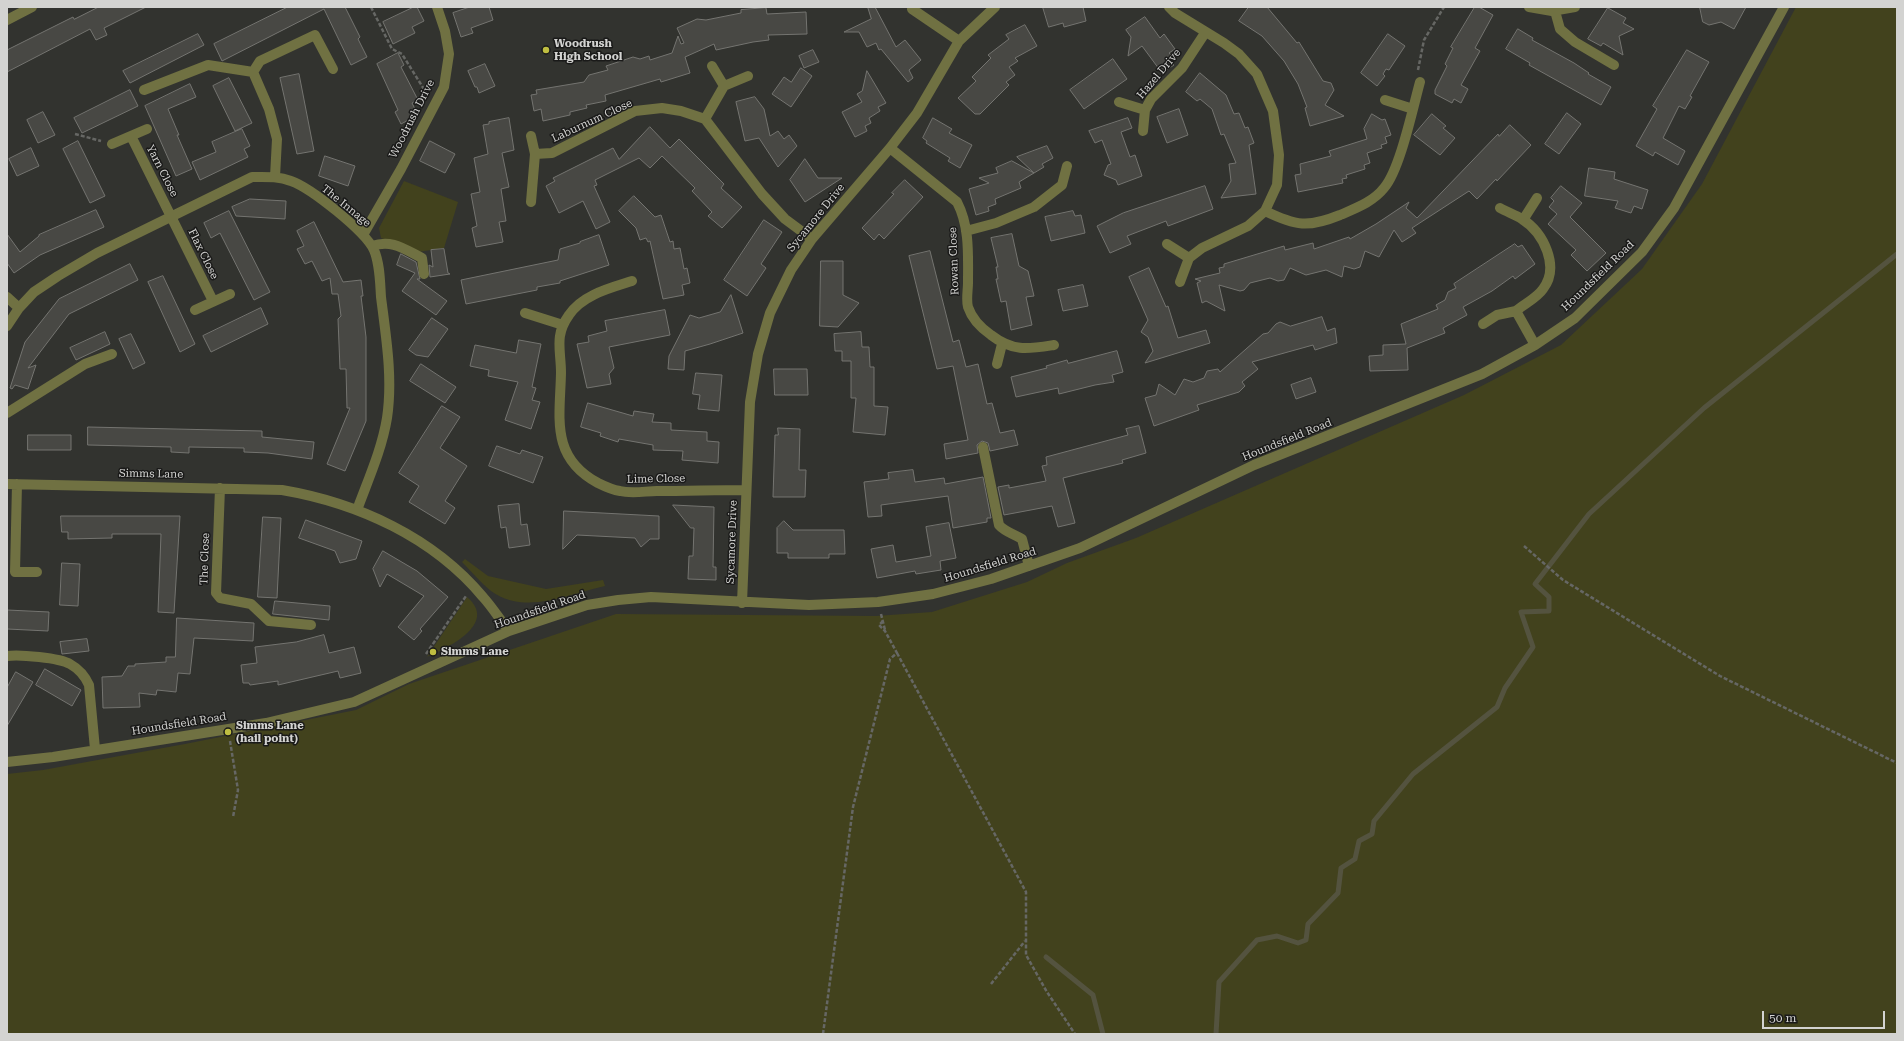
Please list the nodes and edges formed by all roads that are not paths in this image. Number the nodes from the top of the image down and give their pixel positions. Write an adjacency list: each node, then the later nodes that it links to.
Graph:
1 (32, 7): 10 (street)
2 (437, 7): 42 (street, Woodrush Drive)
3 (995, 7): 12 (street, Sycamore Drive)
4 (1169, 7): 11 (street)
5 (1529, 7): 9 (street)
6 (1575, 7): 9 (street)
7 (1784, 7): 61 (street, Houndsfield Road)
8 (912, 8): 12 (street)
9 (1555, 11): 13 (street)
10 (7, 20)
11 (1205, 33): 24 (street, Hazel Drive); 38 (street)
12 (959, 41): 31 (street, Sycamore Drive)
13 (1614, 65)
14 (712, 66): 19 (street)
15 (333, 68): 16 (street)
16 (253, 72): 20 (street); 34 (street)
17 (748, 76): 19 (street)
18 (1420, 82): 23 (street)
19 (724, 86): 25 (street)
20 (144, 90)
21 (1385, 100): 23 (street)
22 (1119, 102): 24 (street, Hazel Drive)
23 (1413, 109): 38 (street)
24 (1145, 110): 27 (street, Hazel Drive)
25 (705, 119): 32 (street, Laburnum Close); 43 (street)
26 (147, 129): 28 (street, Yarn Close)
27 (1143, 131)
28 (131, 136): 30 (street, Yarn Close); 39 (street, Yarn Close)
29 (531, 136): 32 (street)
30 (112, 144)
31 (890, 148): 41 (street, Rowan Close); 43 (street, Sycamore Drive)
32 (535, 154): 36 (street)
33 (1067, 166): 41 (street)
34 (275, 177): 39 (street, The Innage); 42 (street, The Innage)
35 (1537, 198): 40 (street)
36 (531, 202)
37 (1500, 208): 40 (street)
38 (1265, 211): 46 (street)
39 (172, 217): 52 (street, Flax Close); 53 (street, The Innage)
40 (1524, 220): 55 (street)
41 (966, 231): 60 (street, Rowan Close)
42 (363, 235): 45 (street, The Innage)
43 (812, 239): 69 (street, Sycamore Drive)
44 (1167, 244): 46 (street)
45 (372, 246): 47 (street); 70 (street, The Innage)
46 (1189, 258): 49 (street)
47 (424, 274)
48 (632, 281): 58 (street, Lime Close)
49 (1180, 282)
50 (230, 294): 52 (street)
51 (7, 297): 53 (street)
52 (213, 301): 54 (street)
53 (18, 308): 59 (street, The Innage)
54 (195, 310)
55 (1516, 311): 57 (street); 61 (street)
56 (525, 313): 58 (street)
57 (1483, 324)
58 (563, 325): 69 (street, Lime Close)
59 (7, 326)
60 (1002, 344): 62 (street, Rowan Close); 64 (street)
61 (1535, 344): 71 (street, Houndsfield Road)
62 (1054, 345)
63 (112, 354): 65 (street)
64 (997, 364)
65 (7, 413)
66 (983, 447): 71 (street)
67 (12, 484): 68 (street, Simms Lane); 72 (street)
68 (220, 488): 70 (street, Simms Lane); 74 (street, The Close)
69 (745, 490): 73 (street, Sycamore Drive)
70 (357, 510): 75 (street, Simms Lane)
71 (1029, 566): 73 (street, Houndsfield Road)
72 (37, 572)
73 (742, 603): 75 (street, Houndsfield Road)
74 (311, 625)
75 (509, 631): 77 (street, Houndsfield Road)
76 (7, 656): 77 (street)
77 (95, 749): 78 (street, Houndsfield Road)
78 (7, 762)

